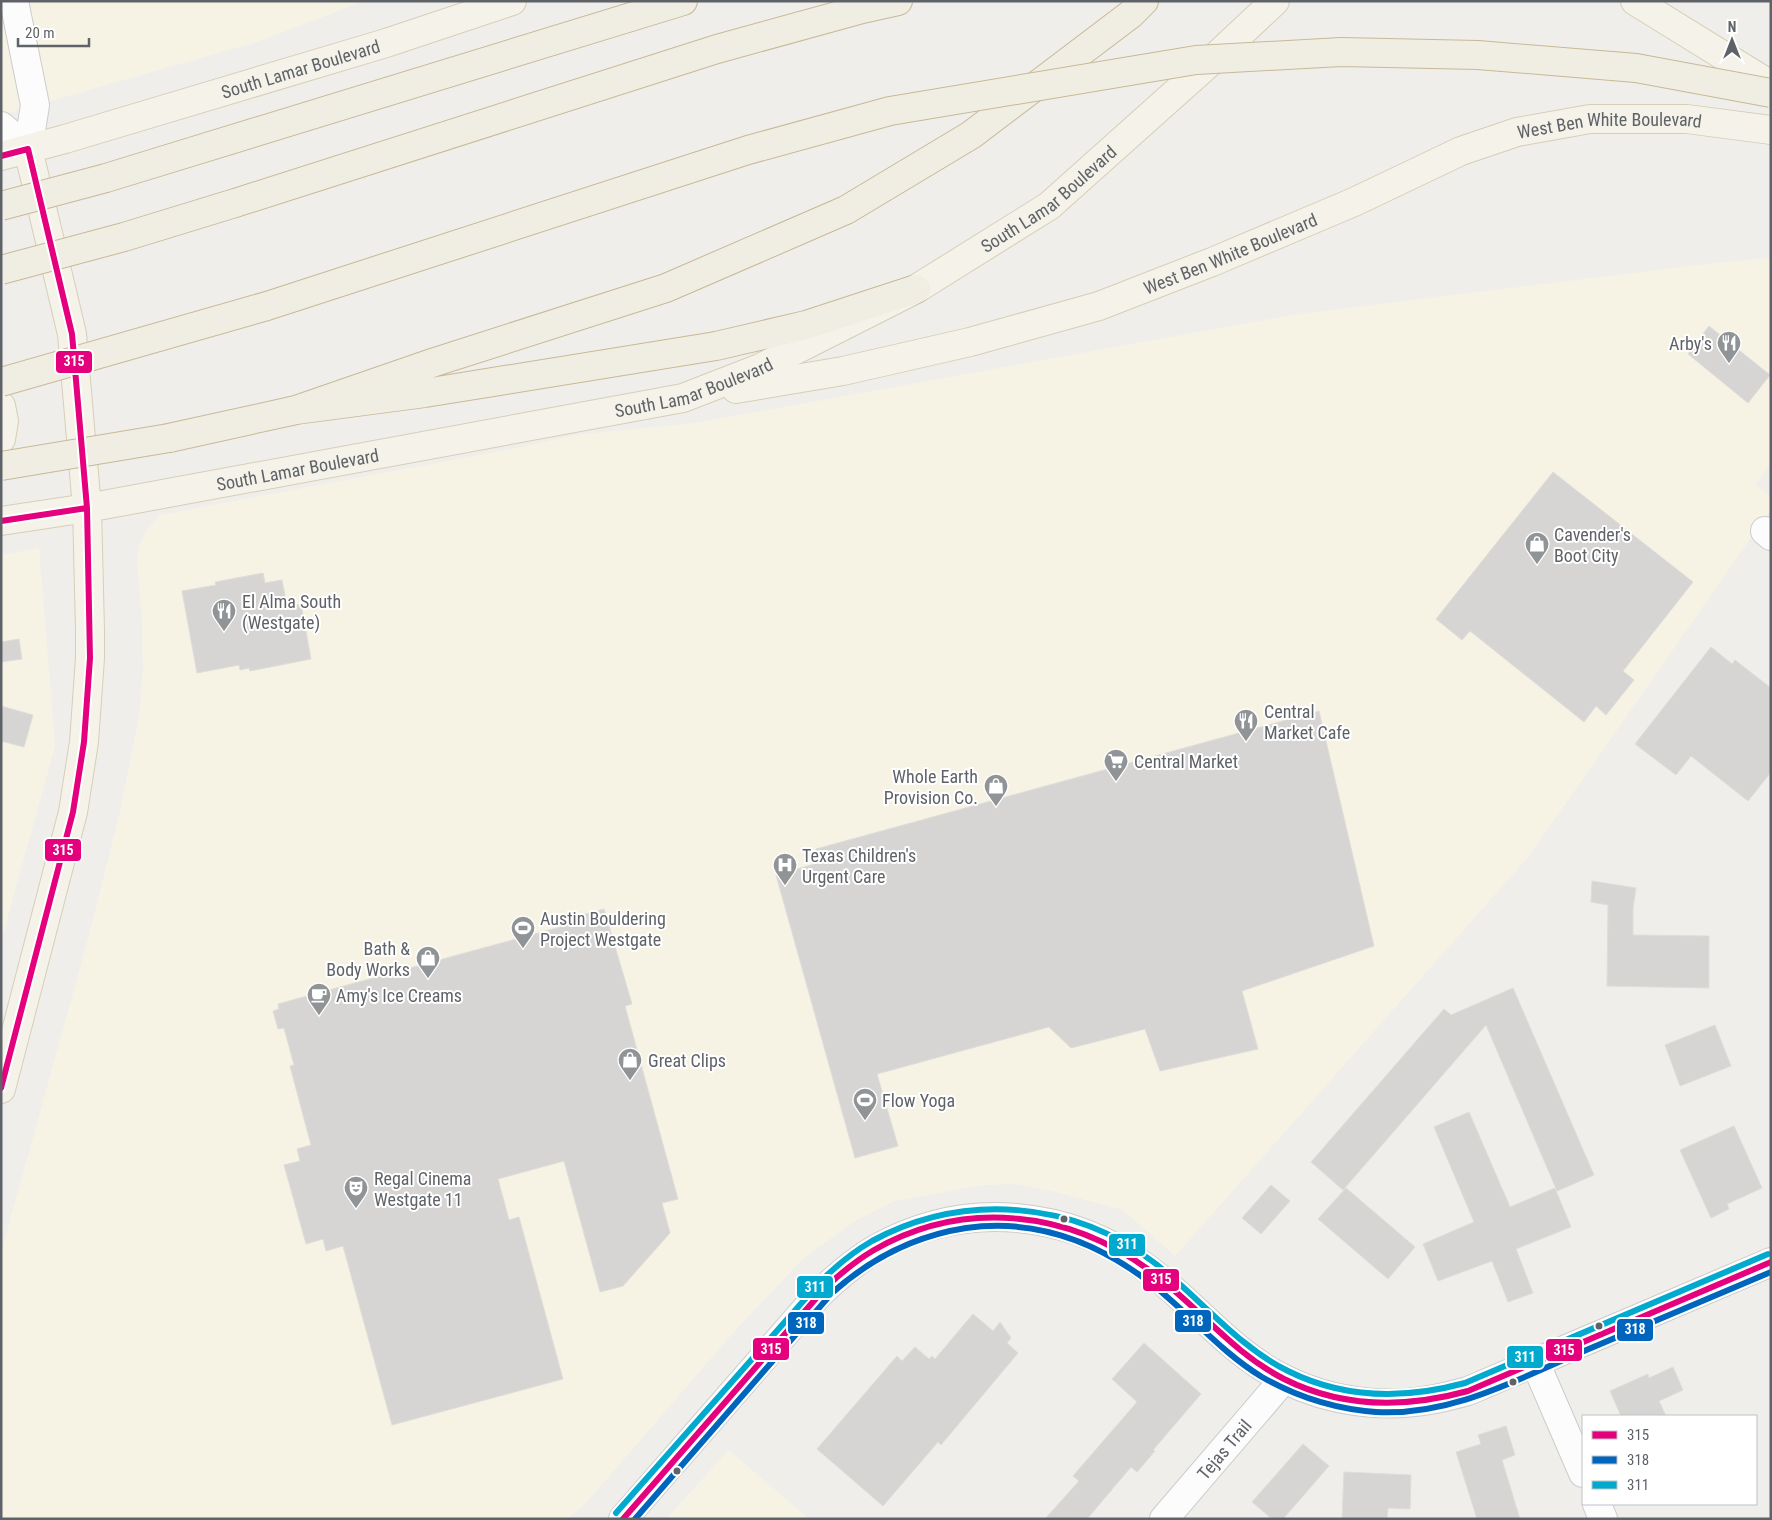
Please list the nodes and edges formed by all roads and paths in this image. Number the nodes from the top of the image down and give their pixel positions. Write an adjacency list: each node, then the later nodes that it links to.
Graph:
1 (14, 1): 12 (street)
2 (512, 1): 12 (main road, South Lamar Boulevard)
3 (683, 1): 14 (highway, bridge)
4 (898, 1): 15 (highway, bridge)
5 (1144, 1): 20 (highway)
6 (1275, 1): 16 (main road, South Lamar Boulevard)
7 (1635, 1): 8 (main road)
8 (1771, 85)
9 (1771, 93): 17 (highway, bridge)
10 (1, 126): 12 (street)
11 (1771, 130): 18 (main road, West Ben White Boulevard)
12 (28, 149): 13 (main road, South Lamar Boulevard); 23 (main road)
13 (1, 156)
14 (1, 206)
15 (1, 270)
16 (916, 289): 18 (main road, South Lamar Boulevard); 20 (highway)
17 (1, 382)
18 (683, 398): 23 (main road, South Lamar Boulevard)
19 (1, 406): 21 (main road)
20 (296, 410): 22 (highway, bridge)
21 (1, 439)
22 (1, 466)
23 (87, 508): 24 (main road, South Lamar Boulevard); 25 (main road)
24 (1, 521)
25 (1, 1089)
26 (1771, 1262): 27 (street)
27 (1535, 1362): 28 (street); 29 (street)
28 (1284, 1379): 31 (street); 32 (street, Tejas Trail)
29 (1582, 1471)
30 (1596, 1505): 33 (street)
31 (623, 1519)
32 (1164, 1519)
33 (1603, 1519)

